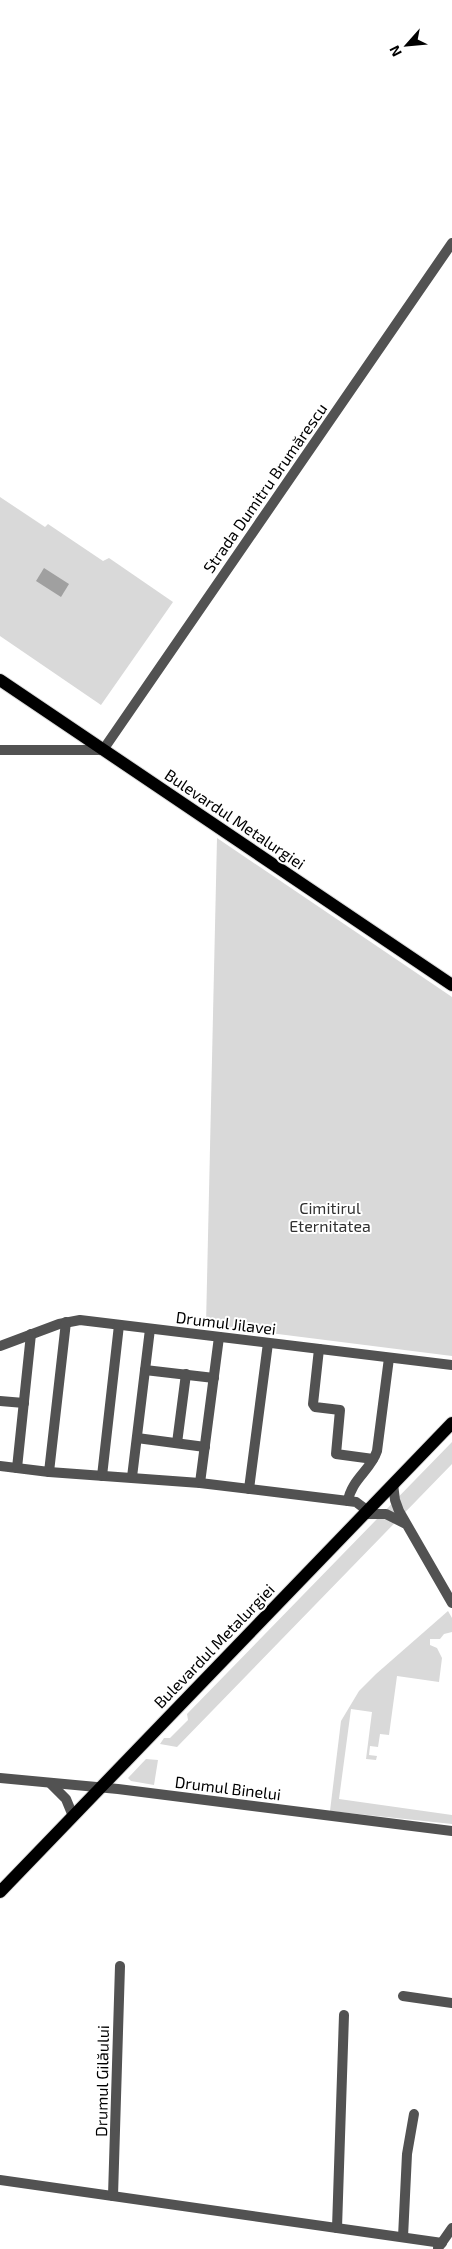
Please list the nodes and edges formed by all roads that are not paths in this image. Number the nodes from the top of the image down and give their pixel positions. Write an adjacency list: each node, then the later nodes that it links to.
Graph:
1 (452, 243): 4 (street, Strada Dumitru Brumărescu)
2 (0, 680): 4 (main road, Bulevardul Metalurgiei)
3 (0, 750): 4 (street)
4 (103, 750): 5 (main road, Bulevardul Metalurgiei)
5 (452, 985)
6 (66, 1322): 7 (street, Drumul Jilavei); 9 (street, Drumul Jilavei); 28 (street)
7 (118, 1325): 8 (street, Drumul Jilavei); 29 (street)
8 (150, 1329): 10 (street, Drumul Jilavei); 16 (street)
9 (31, 1334): 12 (street, Drumul Jilavei); 20 (street)
10 (219, 1337): 11 (street, Drumul Jilavei); 18 (street)
11 (268, 1343): 13 (street, Drumul Jilavei); 33 (street)
12 (0, 1346)
13 (319, 1349): 14 (street, Drumul Jilavei); 25 (street)
14 (389, 1358): 15 (street, Drumul Jilavei); 25 (street)
15 (452, 1365)
16 (146, 1370): 17 (street); 22 (street)
17 (186, 1374): 18 (street); 23 (street)
18 (214, 1378): 24 (street)
19 (0, 1401): 20 (street)
20 (24, 1403): 27 (street)
21 (452, 1423): 32 (main road, Bulevardul Metalurgiei)
22 (137, 1438): 23 (street); 30 (street)
23 (177, 1443): 24 (street)
24 (205, 1447): 31 (street)
25 (373, 1459): 34 (street)
26 (0, 1466): 27 (street)
27 (17, 1468): 28 (street)
28 (49, 1472): 29 (street)
29 (102, 1476): 30 (street)
30 (132, 1477): 31 (street)
31 (200, 1483): 33 (street)
32 (393, 1484): 35 (main road, Bulevardul Metalurgiei); 36 (street)
33 (249, 1489): 34 (street)
34 (348, 1501): 35 (street)
35 (366, 1513): 36 (street); 40 (main road, Bulevardul Metalurgiei)
36 (406, 1525): 37 (street)
37 (452, 1603)
38 (0, 1778): 39 (street, Drumul Binelui)
39 (51, 1784): 40 (street, Drumul Binelui); 41 (street)
40 (101, 1788): 41 (main road, Bulevardul Metalurgiei); 42 (street, Drumul Binelui)
41 (73, 1816): 43 (main road, Bulevardul Metalurgiei)
42 (452, 1831)
43 (0, 1892)
44 (120, 1966): 50 (street, Drumul Gilăului)
45 (403, 1996): 46 (street)
46 (452, 2003)
47 (344, 2015): 51 (street)
48 (414, 2114): 53 (street)
49 (0, 2180): 50 (street)
50 (113, 2196): 51 (street)
51 (337, 2228): 53 (street)
52 (452, 2228): 54 (street)
53 (403, 2237): 54 (street)
54 (439, 2246)

